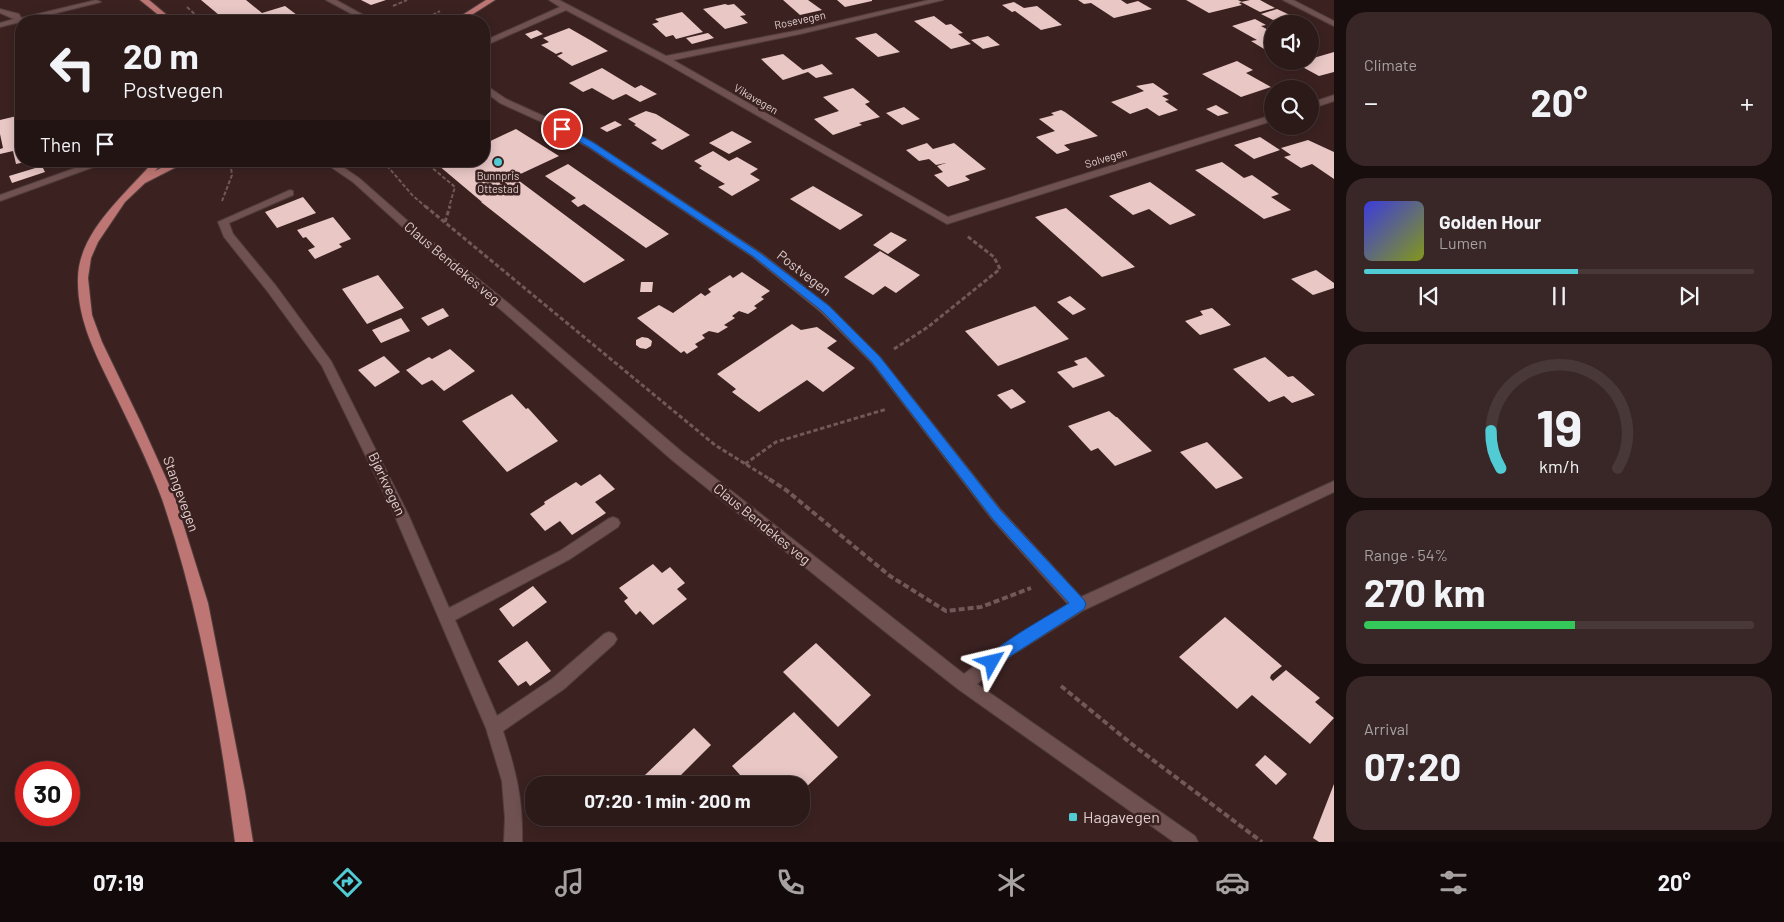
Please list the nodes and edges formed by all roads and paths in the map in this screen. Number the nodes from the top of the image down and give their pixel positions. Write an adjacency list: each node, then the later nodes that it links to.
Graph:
1 (144, 0): 14 (main road)
2 (330, 0): 16 (street)
3 (407, 0): 10 (path)
4 (491, 0): 17 (main road)
5 (552, 0): 11 (street, Vikavegen)
6 (939, 0): 23 (street, Rosevegen)
7 (1287, 0): 20 (street)
8 (97, 2): 13 (street)
9 (185, 5): 15 (path)
10 (394, 6)
11 (566, 7): 22 (street); 23 (street, Vikavegen)
12 (0, 10): 18 (street)
13 (40, 15)
14 (163, 15)
15 (196, 15)
16 (359, 15)
17 (467, 15)
18 (15, 16)
19 (15, 21): 21 (street)
20 (1334, 24)
21 (0, 25)
22 (490, 41)
23 (665, 59): 40 (street, Vikavegen)
24 (490, 91): 43 (street, Postvegen)
25 (1334, 98): 26 (street)
26 (1319, 103)
27 (1264, 121): 40 (street, Solvegen)
28 (88, 167): 39 (street)
29 (154, 167): 37 (main road, Stangevegen)
30 (171, 167): 37 (main road, Stangevegen)
31 (231, 167): 41 (path)
32 (336, 167): 36 (street, Claus Bendekes veg)
33 (348, 167): 36 (street, Claus Bendekes veg)
34 (388, 167): 42 (path)
35 (432, 167): 42 (path)
36 (356, 180): 52 (street, Claus Bendekes veg)
37 (140, 183): 55 (main road, Stangevegen)
38 (290, 193): 41 (street)
39 (0, 198)
40 (947, 221): 43 (path)
41 (223, 222): 50 (street, Bjørkvegen)
42 (445, 222): 45 (path)
43 (876, 360): 44 (street, Postvegen)
44 (909, 402): 45 (path); 48 (street, Postvegen)
45 (745, 464): 48 (path)
46 (1334, 486): 49 (street)
47 (613, 523): 50 (street)
48 (1055, 578): 49 (street, Postvegen)
49 (1079, 604): 52 (street)
50 (445, 618): 54 (street, Bjørkvegen)
51 (609, 639): 54 (street)
52 (964, 684): 57 (street, Claus Bendekes veg)
53 (1062, 686): 58 (path)
54 (494, 728): 56 (street, Bjørkvegen)
55 (244, 842)
56 (513, 842)
57 (1189, 842)
58 (1262, 842)

